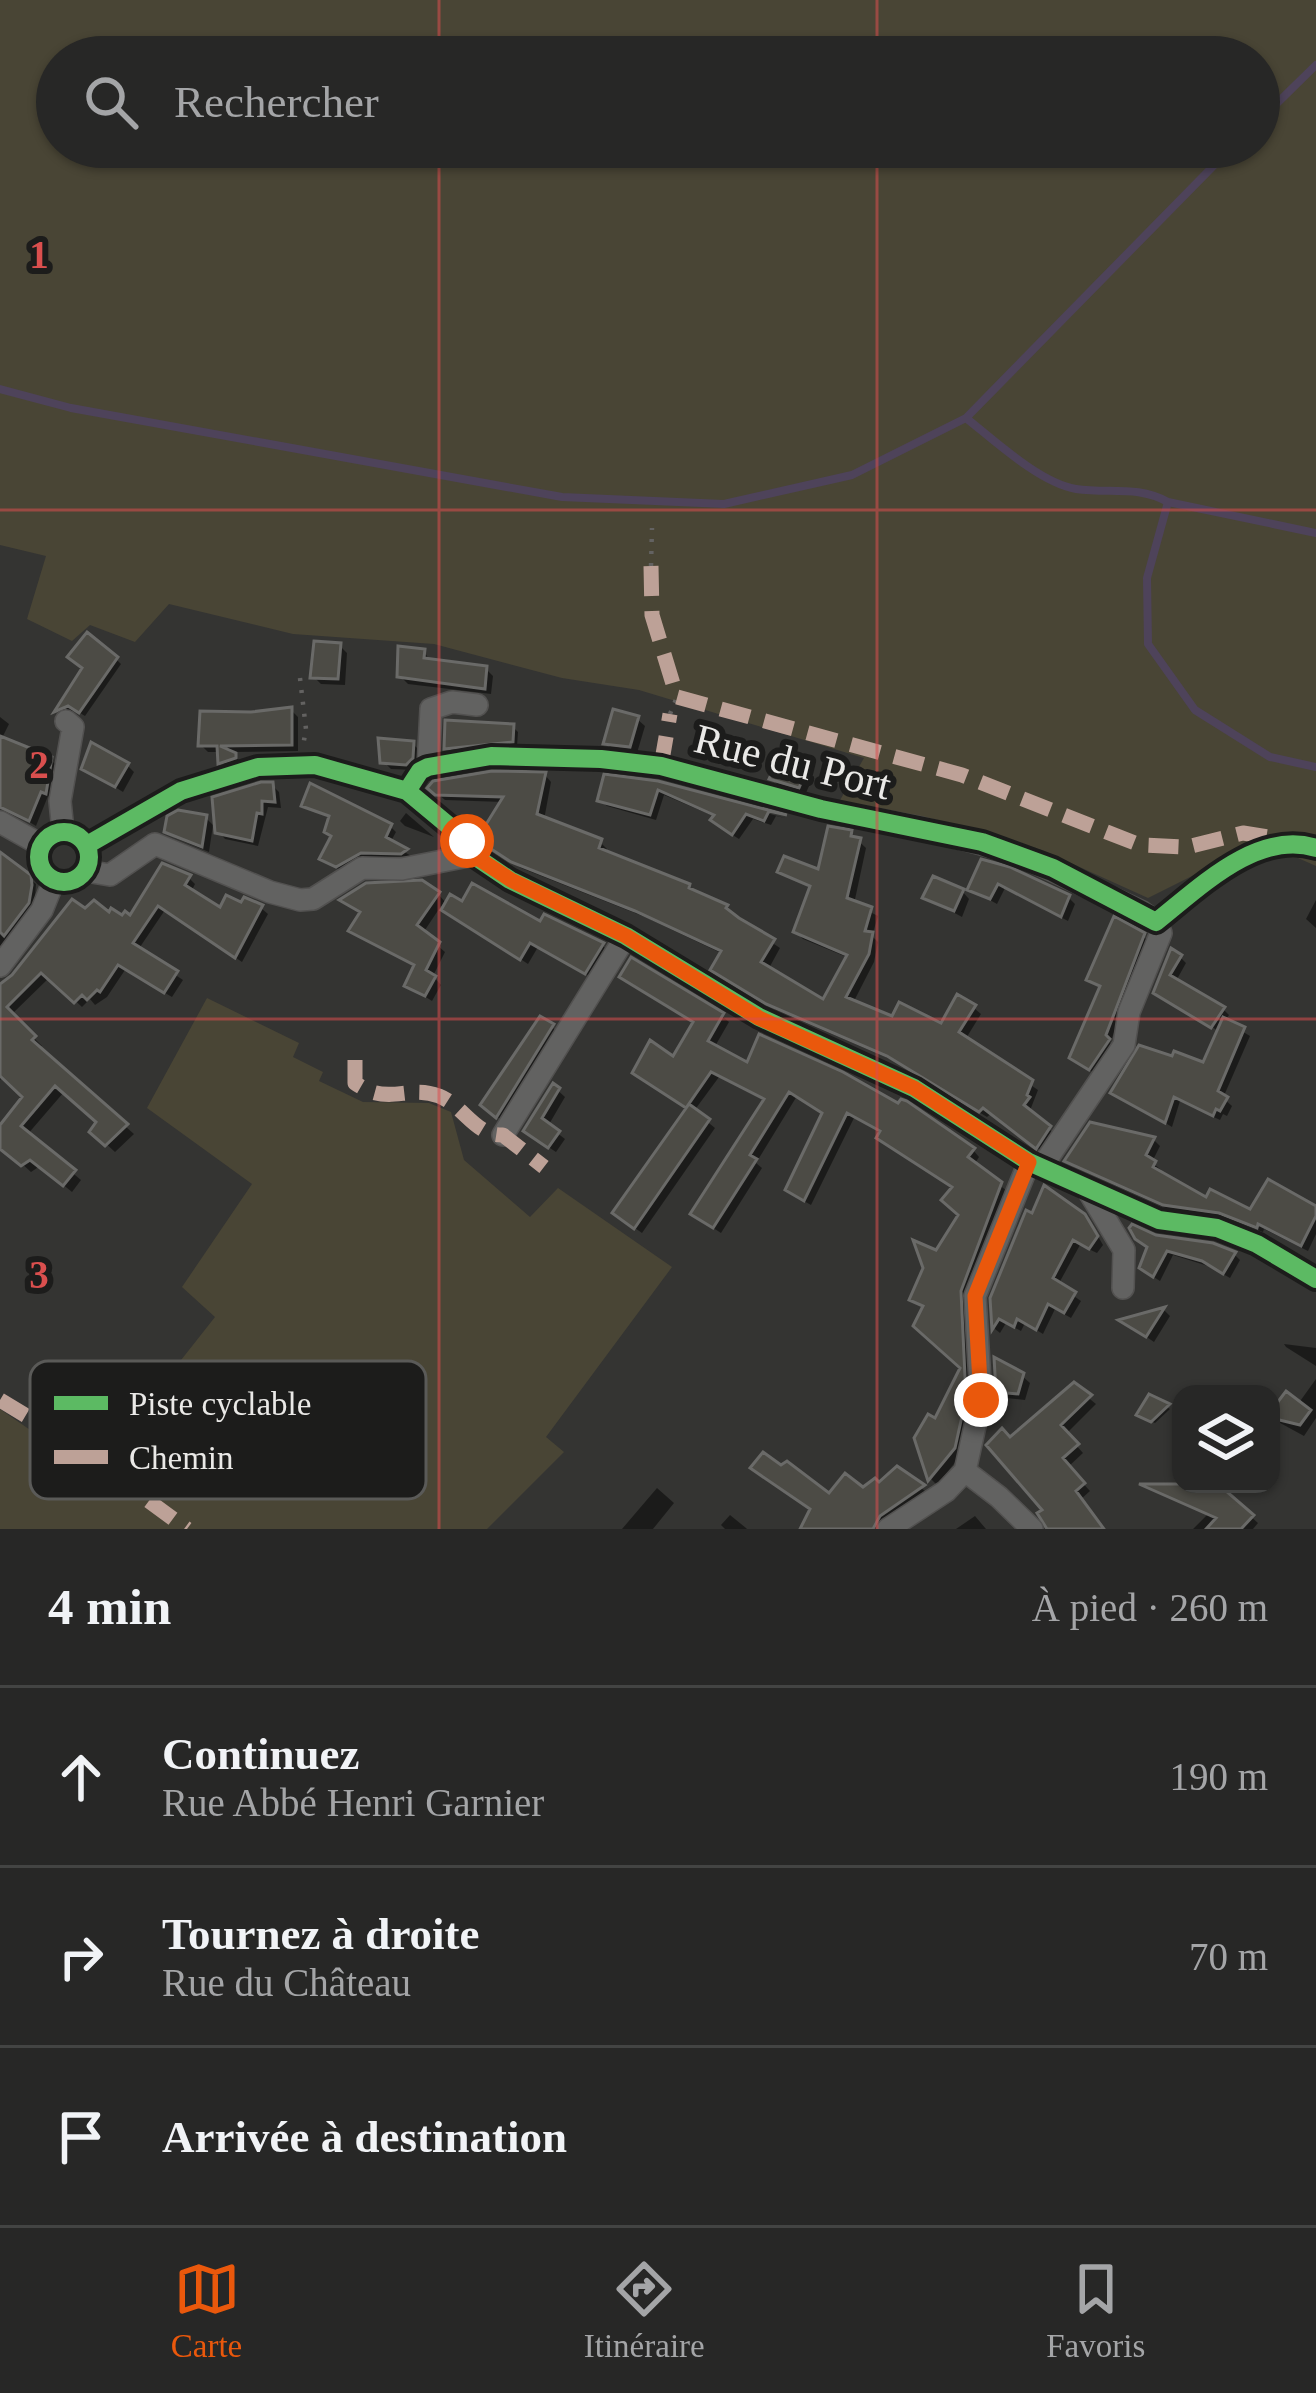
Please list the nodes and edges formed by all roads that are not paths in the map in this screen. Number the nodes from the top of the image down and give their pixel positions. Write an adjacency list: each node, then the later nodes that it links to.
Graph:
1 (477, 705): 3 (street)
2 (65, 721): 6 (street)
3 (428, 767): 4 (street); 13 (street, Rue du Port)
4 (407, 791): 9 (street); 10 (street)
5 (0, 822): 8 (street)
6 (63, 831): 8 (street); 9 (street)
7 (1295, 841): 13 (lane)
8 (41, 845): 12 (street)
9 (87, 845): 11 (street)
10 (473, 855): 11 (street); 14 (street)
11 (86, 871): 12 (street)
12 (54, 880): 15 (street)
13 (1156, 922): 17 (street)
14 (626, 936): 16 (street); 17 (street)
15 (0, 966)
16 (502, 1135)
17 (1035, 1165): 18 (street); 21 (street)
18 (1087, 1189): 19 (street); 20 (street)
19 (1316, 1279)
20 (1123, 1288)
21 (964, 1472): 22 (street); 23 (street)
22 (888, 1529)
23 (1031, 1529)

